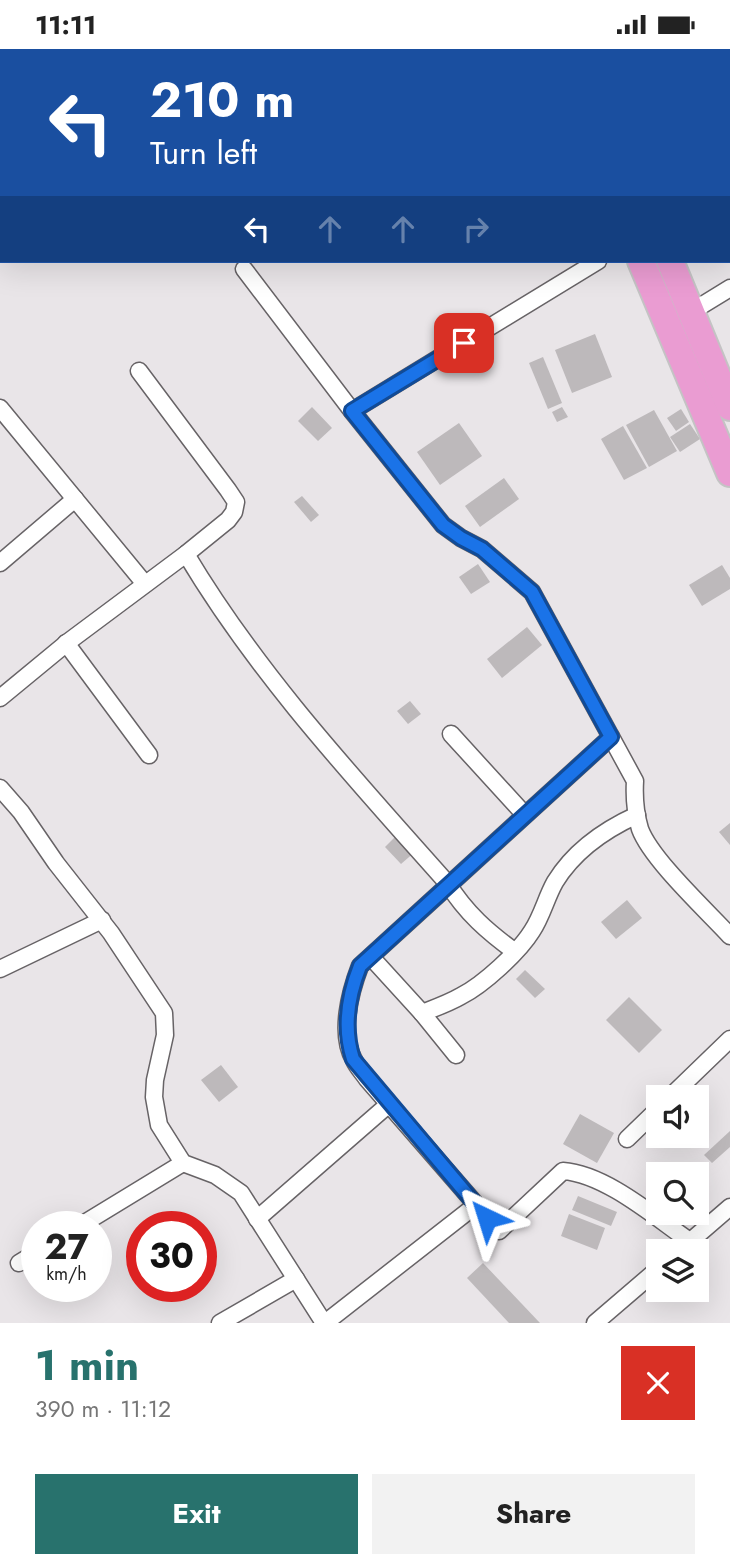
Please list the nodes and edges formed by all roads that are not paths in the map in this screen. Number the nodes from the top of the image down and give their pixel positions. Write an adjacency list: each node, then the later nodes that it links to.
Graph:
1 (595, 263): 10 (street)
2 (642, 263): 11 (highway)
3 (671, 263): 6 (highway)
4 (244, 269): 10 (street)
5 (730, 288): 6 (street)
6 (691, 312): 8 (highway)
7 (139, 372): 13 (street)
8 (730, 407)
9 (0, 408): 12 (street)
10 (352, 411): 19 (street)
11 (730, 473)
12 (75, 499): 14 (street); 15 (street)
13 (186, 554): 15 (street); 24 (street)
14 (0, 563)
15 (145, 584): 16 (street)
16 (66, 643): 17 (street); 20 (street)
17 (0, 698)
18 (451, 734): 22 (street)
19 (611, 737): 22 (street); 23 (street)
20 (149, 755)
21 (0, 788): 25 (street)
22 (524, 814): 24 (street)
23 (637, 815): 26 (street); 27 (street)
24 (448, 884): 27 (street); 28 (street)
25 (102, 920): 29 (street); 37 (street)
26 (730, 936)
27 (514, 951): 30 (street)
28 (371, 957): 30 (street); 34 (street)
29 (0, 969)
30 (422, 1013): 32 (street)
31 (730, 1039): 33 (street)
32 (456, 1055)
33 (682, 1085)
34 (388, 1104): 38 (street); 41 (street)
35 (646, 1121): 36 (street)
36 (627, 1139)
37 (183, 1163): 40 (street); 41 (street)
38 (476, 1205): 42 (street); 47 (street)
39 (730, 1207): 43 (street)
40 (104, 1211)
41 (257, 1219): 44 (street)
42 (675, 1239)
43 (694, 1239)
44 (296, 1279): 46 (street); 47 (street)
45 (646, 1279): 48 (street)
46 (220, 1323)
47 (324, 1323)
48 (595, 1323)

